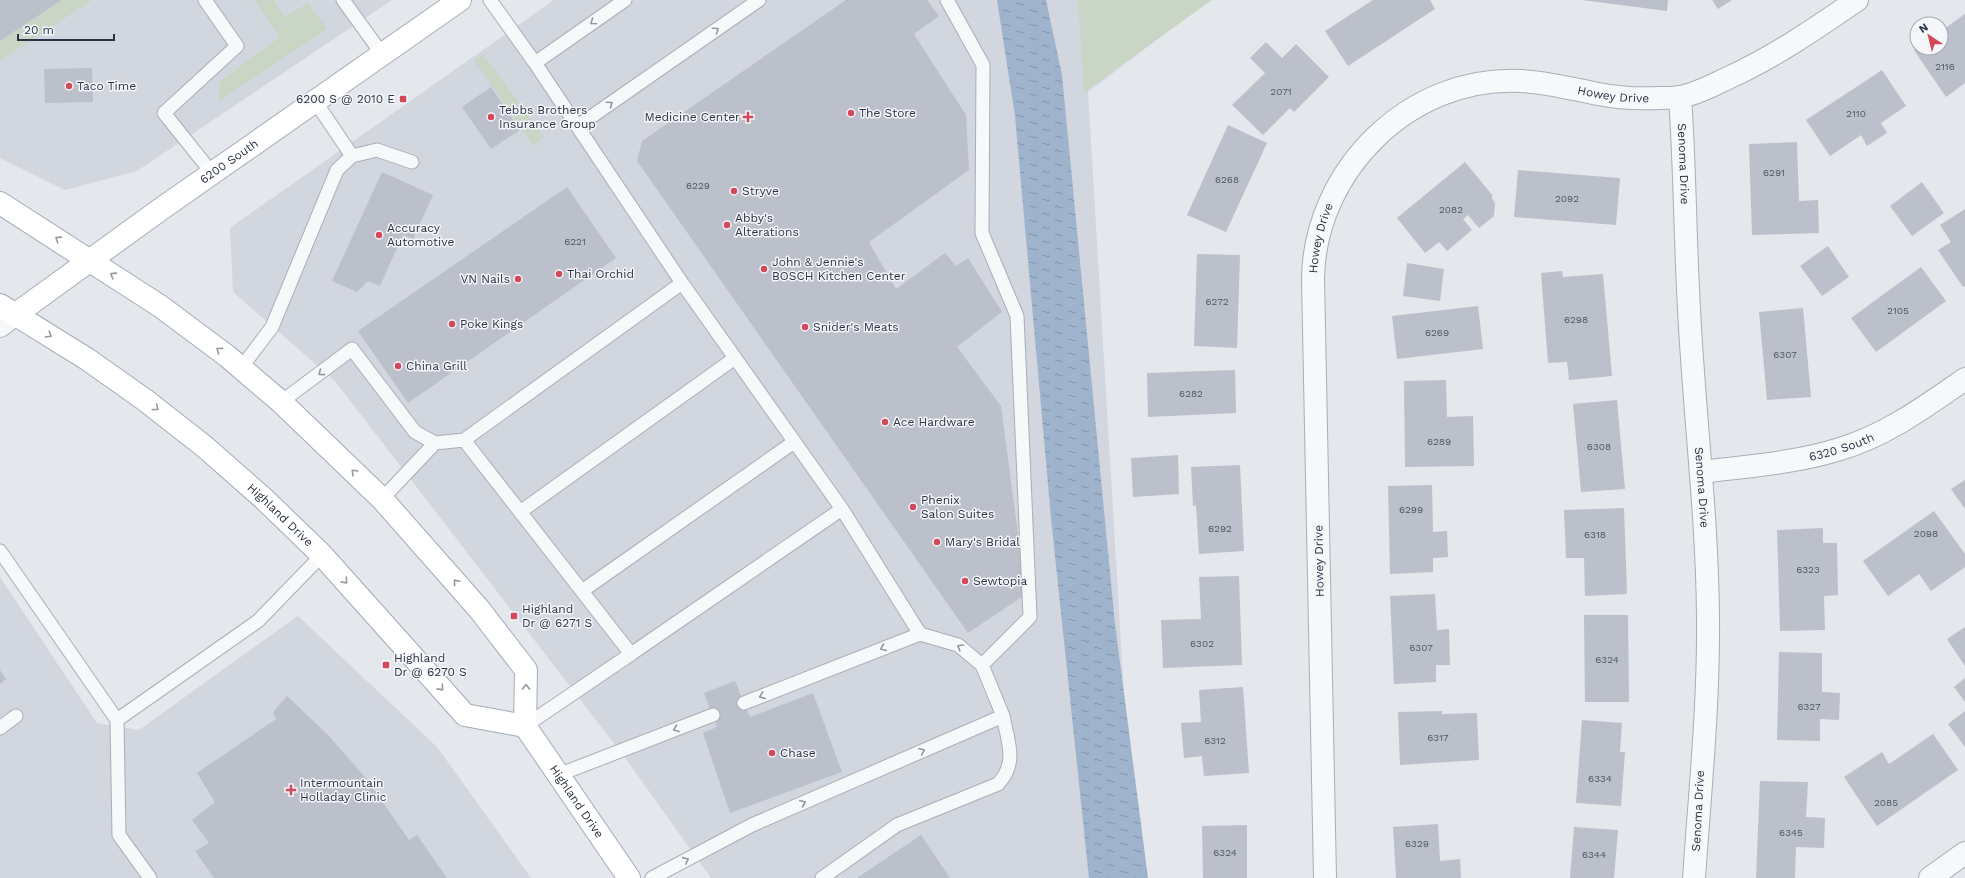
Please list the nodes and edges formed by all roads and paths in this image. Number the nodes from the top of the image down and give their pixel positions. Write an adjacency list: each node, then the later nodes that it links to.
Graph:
1 (206, 0): 16 (lane)
2 (342, 0): 9 (lane)
3 (460, 0): 9 (main road, 6200 South)
4 (490, 0): 10 (lane)
5 (625, 0): 10 (lane, one-way to 10)
6 (759, 0): 13 (lane, one-way to 6)
7 (947, 0): 37 (lane)
8 (1857, 0): 11 (street, Howey Drive)
9 (382, 54): 12 (main road, 6200 South)
10 (535, 63): 13 (lane)
11 (1680, 97): 28 (street, Senoma Drive); 51 (street, Howey Drive)
12 (315, 101): 14 (lane); 16 (main road, 6200 South)
13 (578, 126): 19 (lane)
14 (352, 156): 15 (lane); 22 (lane)
15 (412, 162)
16 (212, 173): 18 (main road, 6200 South)
17 (0, 203): 18 (main road, one-way to 17)
18 (90, 260): 20 (main road, 6200 South); 22 (main road, one-way to 18)
19 (682, 283): 21 (lane); 25 (lane)
20 (5, 315): 33 (main road, Highland Drive, one-way to 33)
21 (735, 358): 26 (lane); 31 (lane)
22 (241, 368): 24 (main road)
23 (1965, 379): 28 (street, 6320 South)
24 (281, 402): 27 (lane, one-way to 24); 29 (main road, one-way to 24)
25 (464, 440): 27 (lane); 31 (lane)
26 (794, 442): 30 (lane); 34 (lane)
27 (435, 443): 29 (lane)
28 (1702, 472): 52 (street, Senoma Drive)
29 (382, 499): 43 (main road, one-way to 29)
30 (842, 509): 35 (lane); 36 (lane)
31 (520, 512): 34 (lane)
32 (0, 551): 42 (lane)
33 (322, 555): 42 (lane); 43 (main road, Highland Drive, one-way to 43)
34 (582, 591): 36 (lane)
35 (920, 634): 37 (lane, one-way to 35); 38 (lane, one-way to 38)
36 (631, 654): 43 (lane)
37 (982, 665): 41 (lane)
38 (744, 703)
39 (713, 715): 45 (lane, one-way to 45)
40 (16, 716): 44 (lane)
41 (1003, 716): 49 (lane, one-way to 41); 50 (lane)
42 (117, 720): 47 (lane)
43 (525, 726): 45 (main road, Highland Drive)
44 (0, 728)
45 (558, 775): 48 (main road, Highland Drive)
46 (1965, 853): 53 (street)
47 (150, 878)
48 (629, 878)
49 (652, 878)
50 (822, 878)
51 (1325, 878)
52 (1694, 878)
53 (1930, 878)

